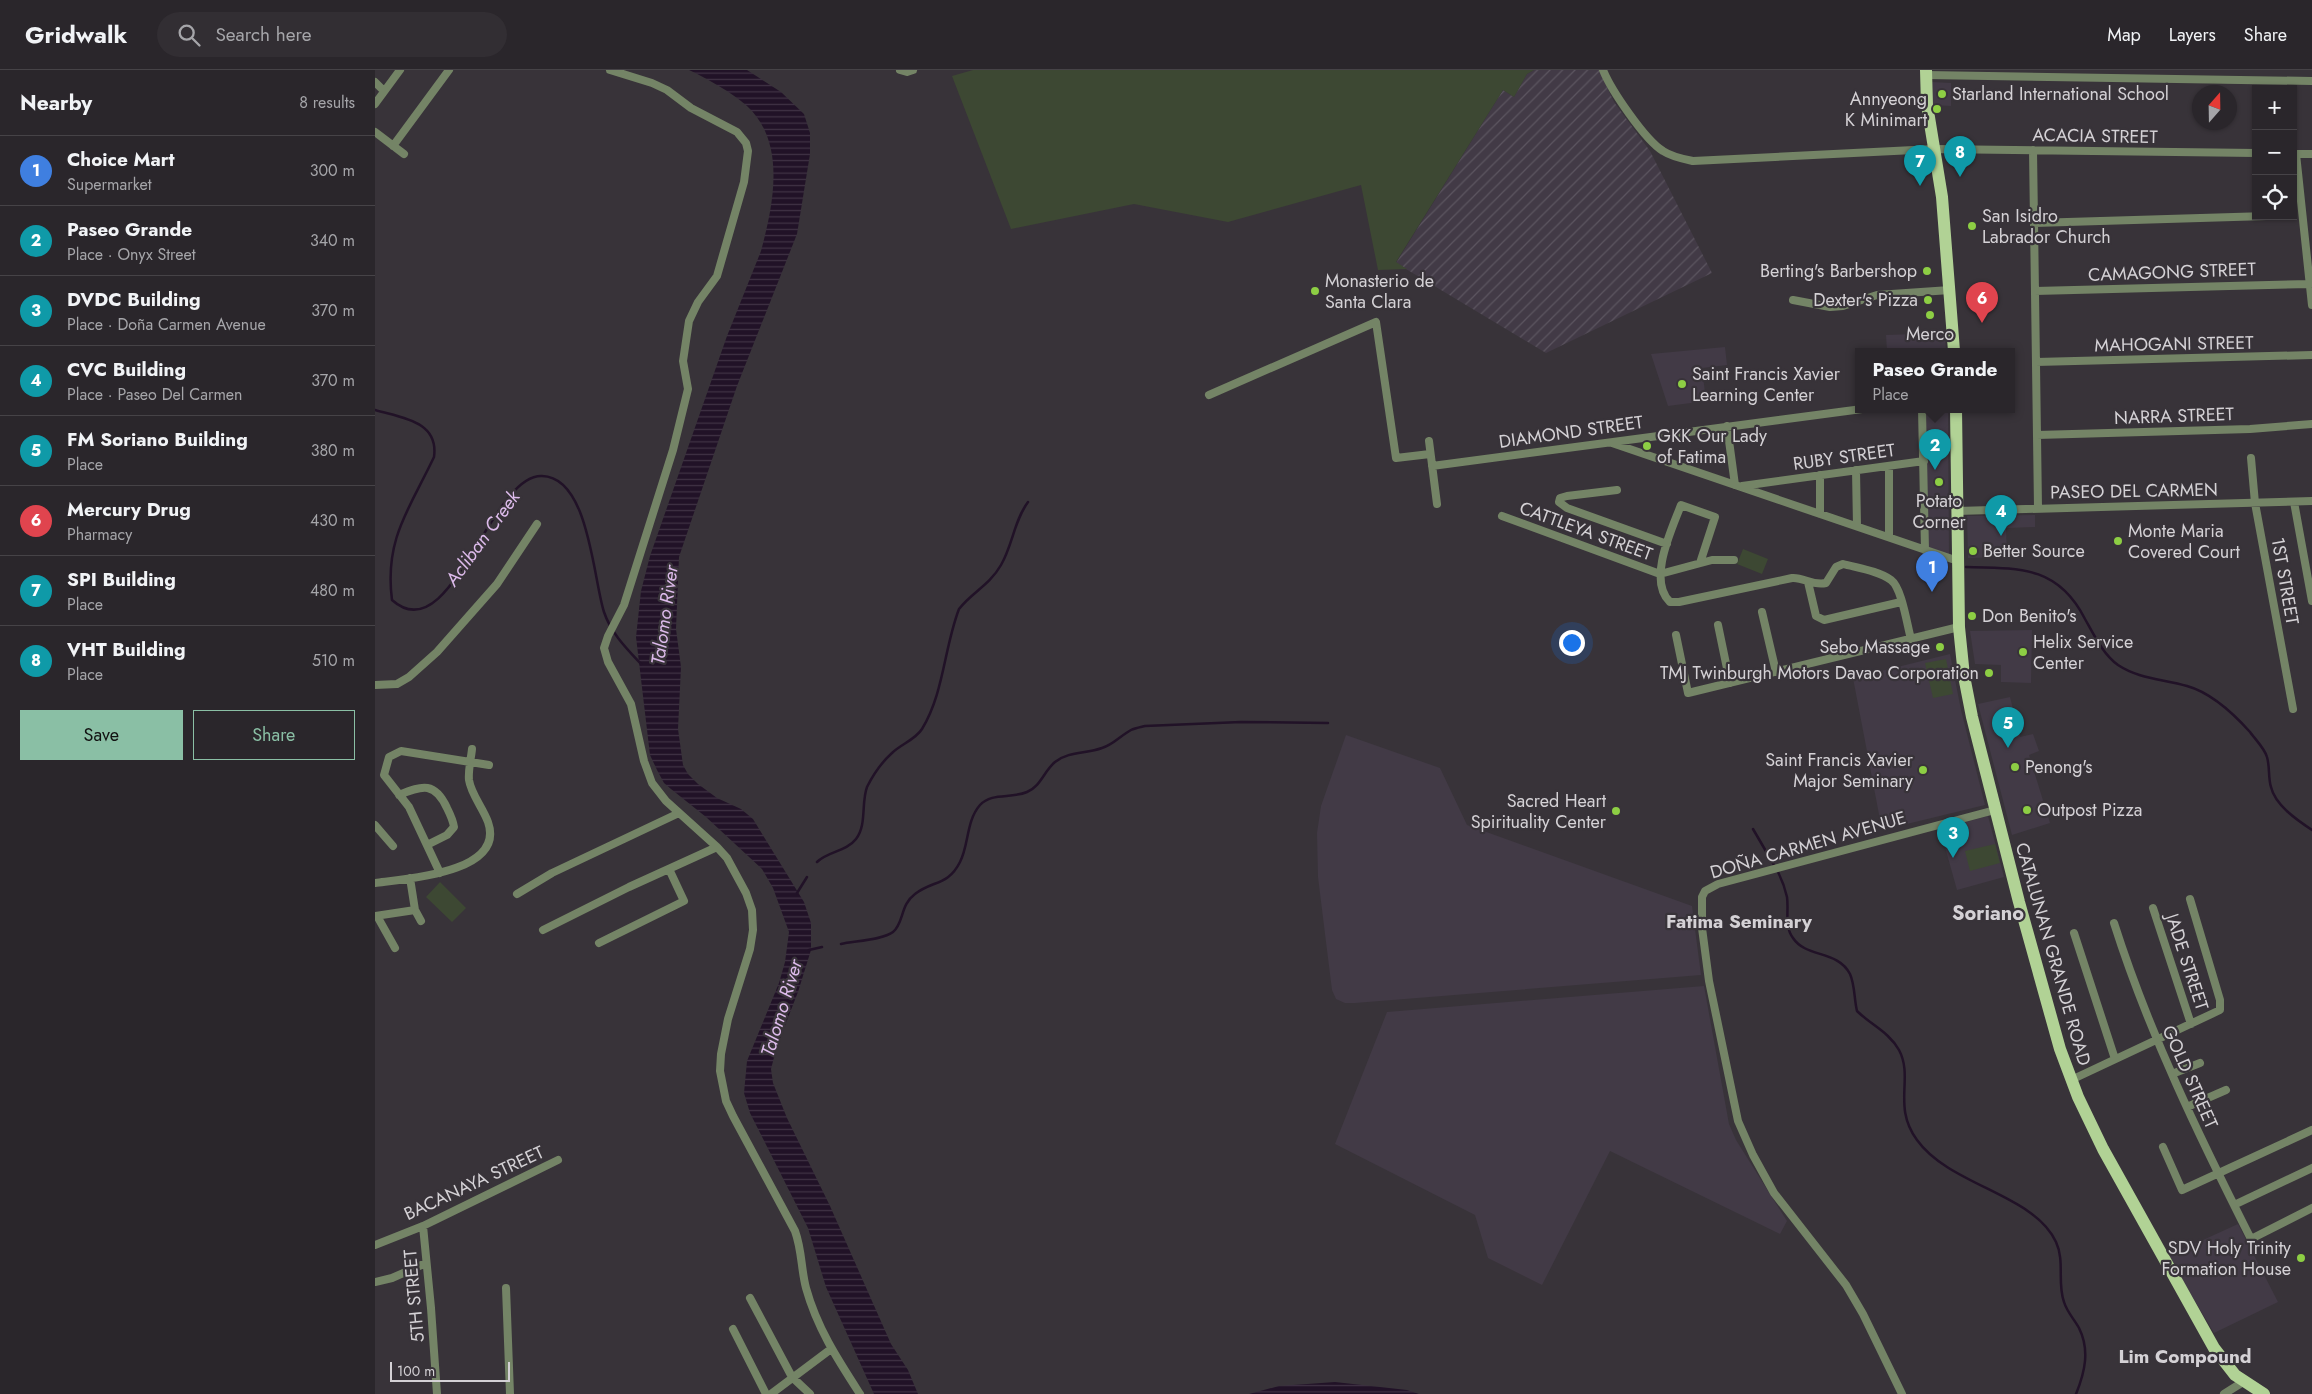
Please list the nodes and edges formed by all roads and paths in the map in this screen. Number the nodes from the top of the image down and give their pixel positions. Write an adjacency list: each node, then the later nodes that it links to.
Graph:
1 (399, 70): 12 (street)
2 (449, 70): 15 (street)
3 (610, 70): 87 (street)
4 (900, 70): 5 (street)
5 (913, 70)
6 (1603, 70): 16 (street, ACACIA STREET)
7 (1926, 73): 8 (street); 16 (main road)
8 (1989, 73): 9 (street)
9 (2049, 74): 10 (street)
10 (2312, 81)
11 (375, 82): 12 (street)
12 (384, 91): 13 (street)
13 (375, 104)
14 (375, 132): 15 (street)
15 (393, 146): 19 (street)
16 (1934, 149): 17 (street, ACACIA STREET); 28 (main road)
17 (2033, 150): 18 (street, ACACIA STREET); 26 (street)
18 (2252, 153)
19 (404, 154)
20 (2297, 154): 21 (street)
21 (2312, 154)
22 (2297, 175): 23 (street)
23 (2302, 215): 25 (street); 27 (street)
24 (2252, 216): 26 (street)
25 (2297, 216)
26 (2034, 223): 29 (street)
27 (2310, 284): 29 (street, CAMAGONG STREET); 31 (street)
28 (1950, 290): 30 (street); 32 (main road)
29 (2035, 291): 34 (street)
30 (1793, 300)
31 (2312, 305)
32 (1954, 348)
33 (2312, 356): 34 (street, MAHOGANI STREET)
34 (2036, 362): 41 (street)
35 (1209, 394): 44 (street)
36 (1855, 410): 40 (street, DIAMOND STREET)
37 (1922, 413): 46 (street)
38 (1956, 413): 58 (main road, CATALUNAN GRANDE ROAD)
39 (2312, 424): 41 (street, NARRA STREET)
40 (1727, 426): 43 (street, DIAMOND STREET); 51 (street)
41 (2037, 435): 57 (street)
42 (1429, 440): 44 (street)
43 (1609, 442): 47 (street, DIAMOND STREET); 51 (street)
44 (1431, 454): 47 (street)
45 (2251, 458): 54 (street, 1ST STREET)
46 (1924, 462): 48 (street, RUBY STREET); 65 (street)
47 (1432, 466): 56 (street)
48 (1889, 466): 49 (street, RUBY STREET); 63 (street)
49 (1856, 470): 50 (street, RUBY STREET); 62 (street)
50 (1820, 475): 51 (street, RUBY STREET); 59 (street)
51 (1737, 486): 59 (street)
52 (1617, 490): 64 (street)
53 (2312, 501): 55 (street, PASEO DEL CARMEN)
54 (2255, 502): 55 (street, PASEO DEL CARMEN); 57 (street, PASEO DEL CARMEN); 81 (street, 1ST STREET)
55 (2294, 502): 71 (street)
56 (1437, 504)
57 (2038, 508): 58 (street, PASEO DEL CARMEN)
58 (1957, 511): 67 (main road, CATALUNAN GRANDE ROAD)
59 (1820, 514): 62 (street)
60 (1502, 516): 69 (street, CATTLEYA STREET)
61 (537, 524): 80 (street)
62 (1857, 526): 63 (street)
63 (1889, 537): 65 (street)
64 (1667, 544): 68 (street); 69 (street)
65 (1925, 550): 67 (street)
66 (1734, 560): 68 (street)
67 (1958, 561): 75 (main road, CATALUNAN GRANDE ROAD)
68 (1700, 563): 69 (street)
69 (1661, 574): 70 (street)
70 (1808, 582): 72 (street); 72 (street)
71 (2312, 600)
72 (1901, 602): 77 (street)
73 (1762, 612): 78 (street)
74 (1719, 625): 79 (street)
75 (1959, 627): 77 (street); 86 (main road, CATALUNAN GRANDE ROAD)
76 (1676, 636): 79 (street)
77 (1911, 639): 78 (street)
78 (1776, 672): 79 (street)
79 (1730, 683)
80 (375, 685)
81 (2293, 709)
82 (472, 749): 83 (street)
83 (470, 762): 84 (street); 85 (street); 93 (street)
84 (489, 765)
85 (399, 795): 89 (street); 89 (street)
86 (1995, 810): 112 (main road, CATALUNAN GRANDE ROAD); 138 (street, DOÑA CARMEN AVENUE)
87 (679, 813): 91 (street); 96 (street)
88 (375, 826): 90 (street)
89 (427, 844): 93 (street)
90 (393, 846)
91 (717, 847): 92 (street); 129 (street)
92 (669, 869): 103 (street); 105 (street)
93 (440, 874): 94 (street)
94 (410, 878): 95 (street); 99 (street)
95 (375, 882)
96 (517, 894)
97 (2190, 899): 107 (street)
98 (2153, 908): 107 (street, JADE STREET)
99 (415, 910): 100 (street); 101 (street)
100 (376, 916): 106 (street)
101 (421, 922)
102 (2114, 923): 108 (street, GOLD STREET)
103 (543, 930)
104 (2074, 932): 109 (street)
105 (599, 943)
106 (395, 948)
107 (2191, 1024): 108 (street)
108 (2157, 1040): 109 (street); 111 (street, GOLD STREET)
109 (2115, 1059): 112 (street)
110 (2200, 1063): 111 (street)
111 (2172, 1074): 114 (street, GOLD STREET)
112 (2071, 1080): 131 (main road, CATALUNAN GRANDE ROAD)
113 (2226, 1090): 114 (street)
114 (2187, 1107): 119 (street, GOLD STREET)
115 (2312, 1130): 119 (street)
116 (2163, 1147): 119 (street)
117 (558, 1160): 122 (street, BACANAYA STREET)
118 (2312, 1168): 120 (street)
119 (2217, 1173): 120 (street, GOLD STREET)
120 (2234, 1205): 121 (street, GOLD STREET)
121 (2312, 1208)
122 (423, 1226): 123 (street, BACANAYA STREET); 124 (street, 5TH STREET)
123 (375, 1245)
124 (427, 1263): 125 (street); 132 (street, 5TH STREET)
125 (375, 1282)
126 (507, 1288): 133 (street)
127 (750, 1298): 130 (street)
128 (733, 1330): 134 (street)
129 (831, 1349): 130 (street); 137 (street)
130 (792, 1378): 135 (street); 136 (street)
131 (2243, 1382): 139 (street); 140 (main road, CATALUNAN GRANDE ROAD)
132 (437, 1394)
133 (510, 1394)
134 (766, 1394)
135 (771, 1394)
136 (810, 1394)
137 (861, 1394)
138 (1903, 1394)
139 (2225, 1394)
140 (2264, 1394)

